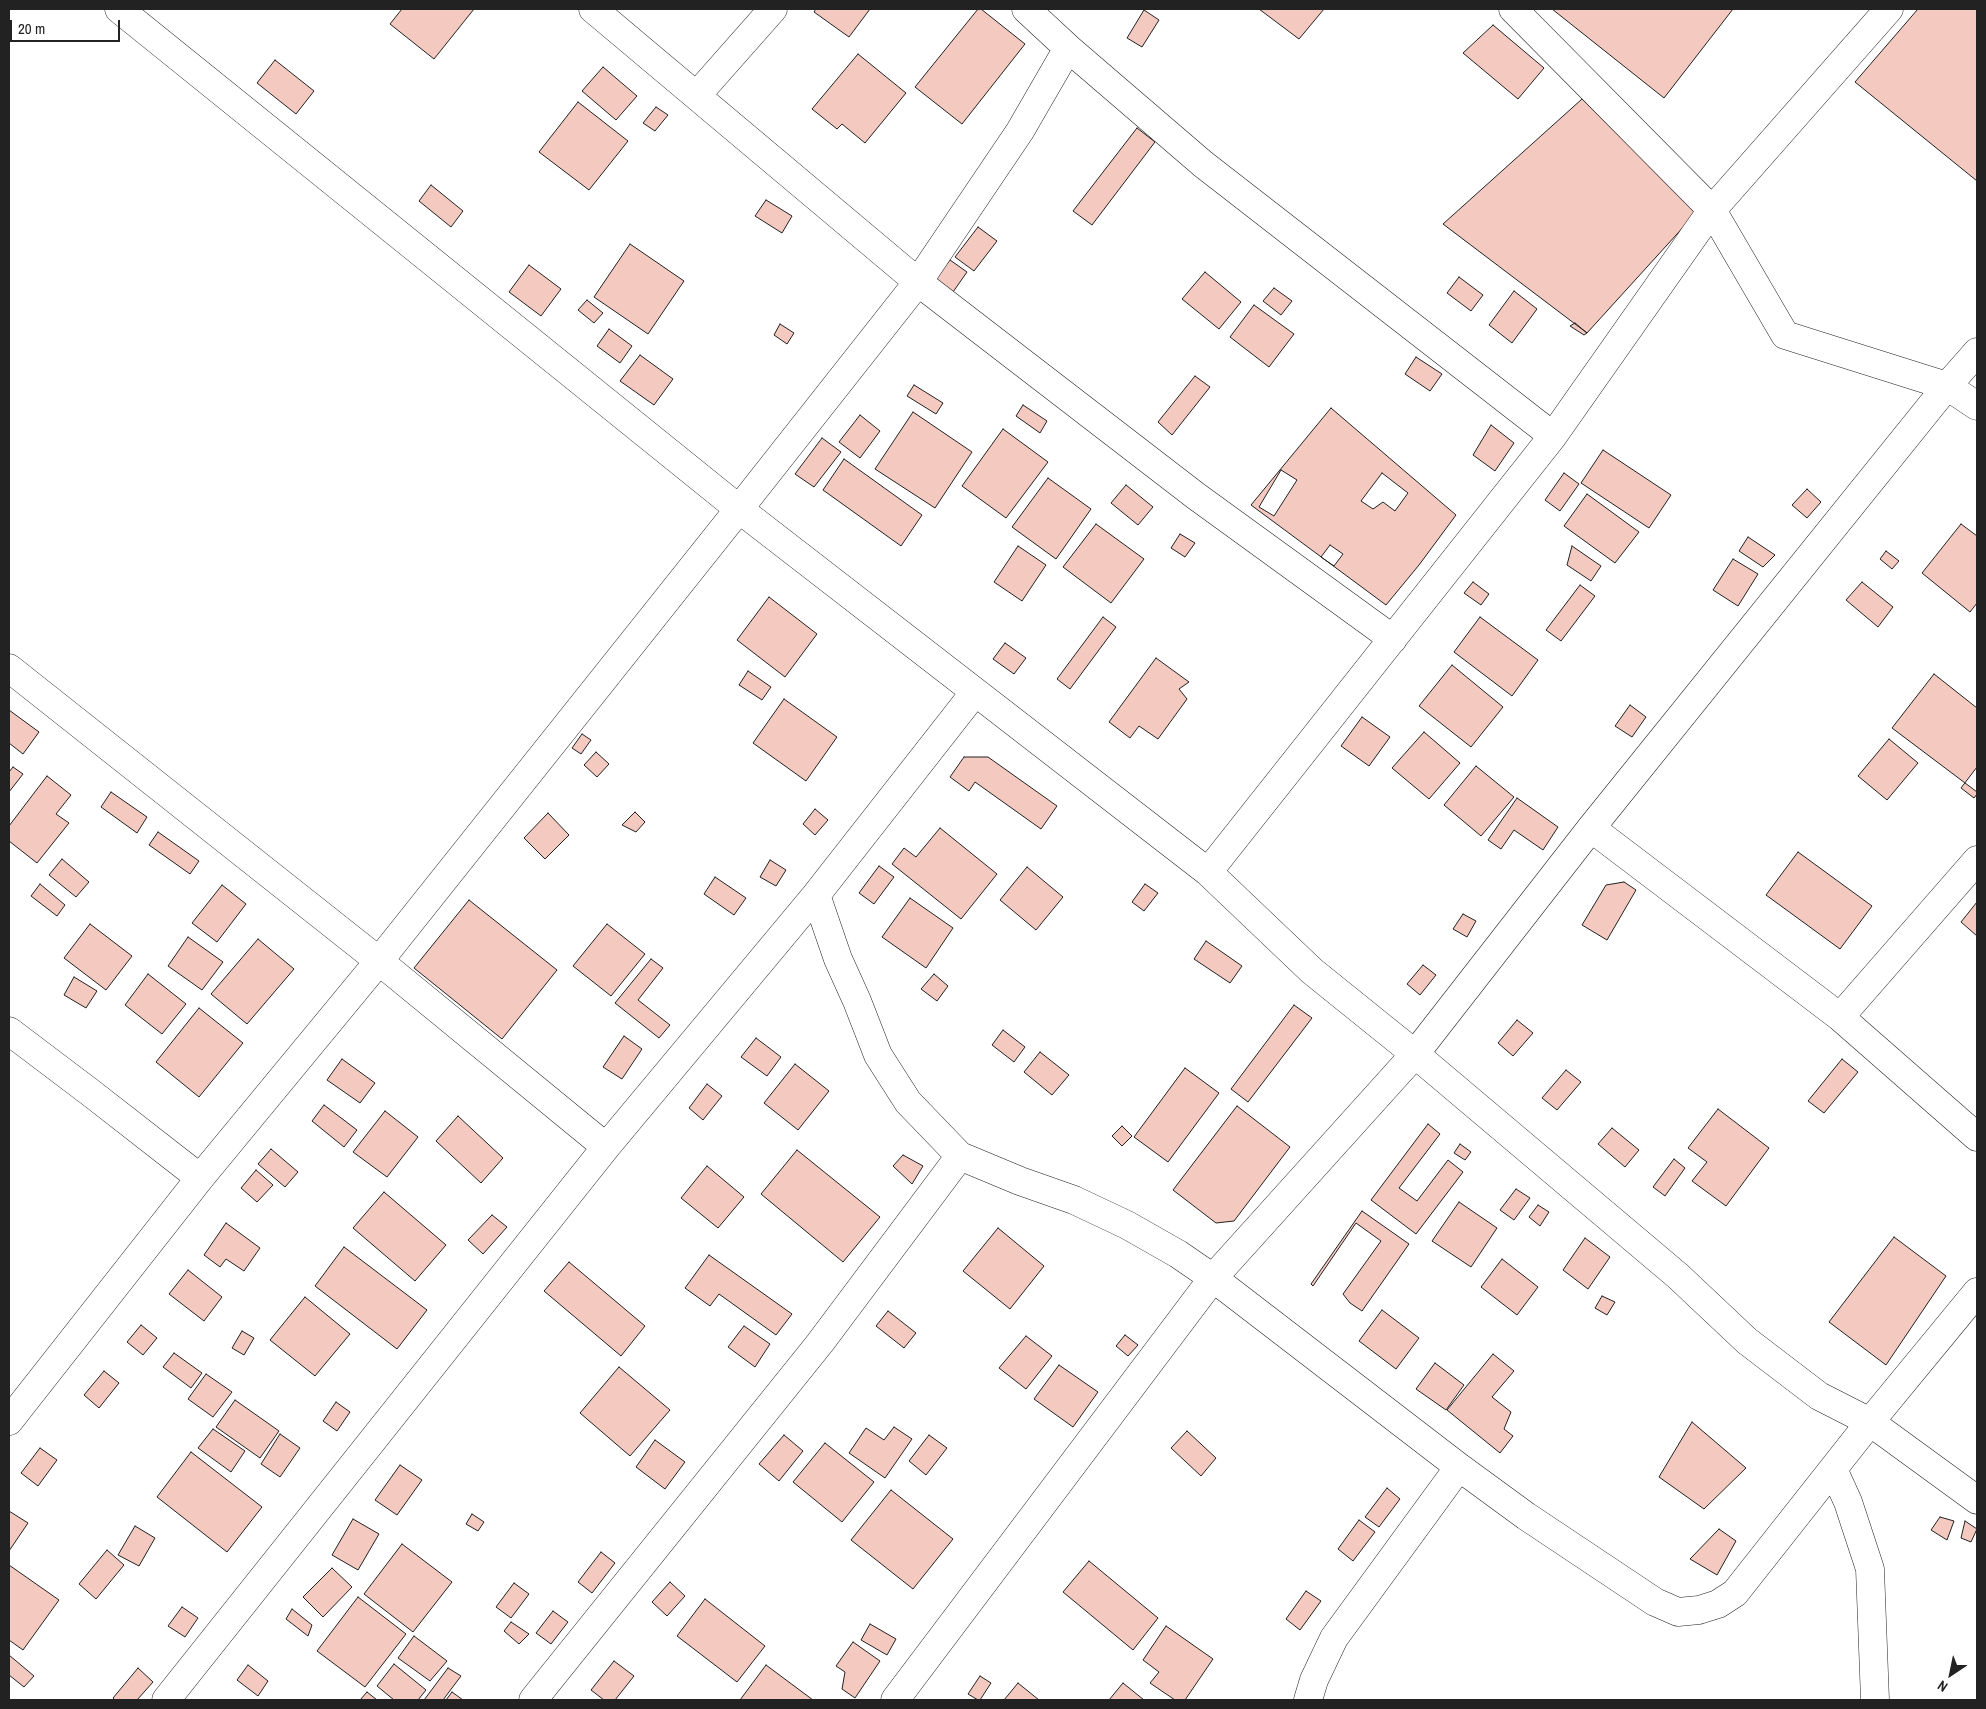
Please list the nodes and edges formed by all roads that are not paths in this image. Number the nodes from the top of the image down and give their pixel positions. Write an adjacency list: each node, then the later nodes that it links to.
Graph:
1 (119, 9): 15 (street)
2 (593, 9): 8 (street)
3 (773, 9): 8 (street)
4 (1026, 9): 7 (street)
5 (1889, 9): 9 (street)
6 (1518, 10): 9 (street)
7 (1068, 48): 10 (street); 14 (street)
8 (697, 95): 10 (street)
9 (1712, 210): 12 (street); 14 (street)
10 (918, 282): 15 (street); 16 (street)
11 (1977, 352): 12 (street)
12 (1947, 386): 13 (street); 19 (street)
13 (1977, 406)
14 (1553, 436): 16 (street)
15 (739, 509): 18 (street); 23 (street)
16 (1393, 639): 21 (street)
17 (9, 668): 23 (street)
18 (975, 692): 21 (street); 22 (street)
19 (1591, 828): 24 (street); 26 (street)
20 (1977, 860): 24 (street)
21 (1208, 872): 26 (street)
22 (816, 895): 28 (street); 29 (street)
23 (379, 961): 28 (street); 30 (street)
24 (1840, 1017): 27 (street)
25 (9, 1031): 30 (street)
26 (1415, 1054): 31 (street); 34 (street)
27 (1977, 1138)
28 (606, 1147): 38 (street)
29 (960, 1156): 31 (street); 39 (street)
30 (200, 1178): 33 (street)
31 (1213, 1278): 35 (street); 40 (street)
32 (1977, 1292): 34 (street)
33 (9, 1420)
34 (1870, 1422): 36 (street); 37 (street)
35 (1459, 1467): 36 (street); 41 (street)
36 (1832, 1469): 42 (street)
37 (1977, 1500)
38 (166, 1700)
39 (533, 1700)
40 (895, 1700)
41 (1308, 1700)
42 (1875, 1700)

